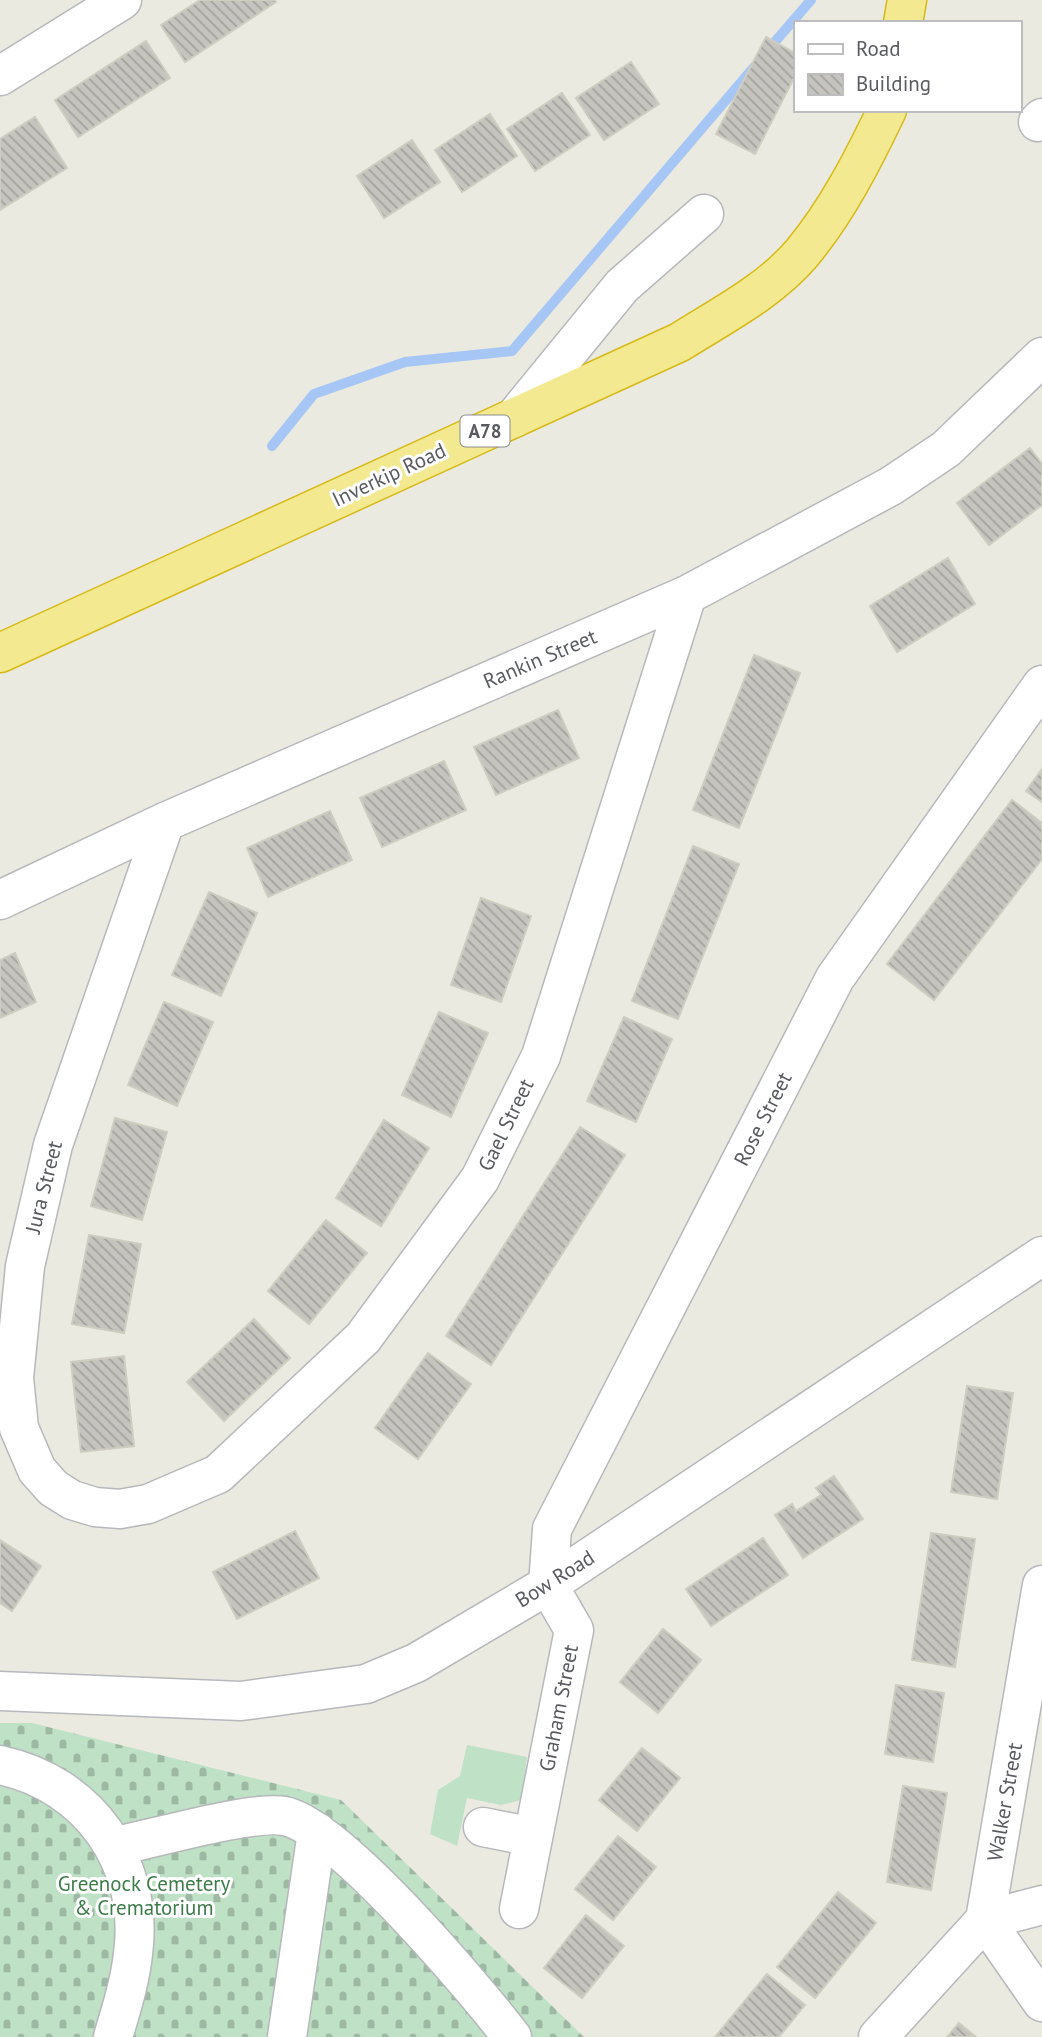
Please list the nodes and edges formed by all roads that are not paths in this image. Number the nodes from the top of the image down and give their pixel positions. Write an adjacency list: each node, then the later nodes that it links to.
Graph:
1 (122, 0): 4 (street)
2 (907, 0): 3 (highway)
3 (903, 21)
4 (0, 76)
5 (886, 112): 8 (highway, Inverkip Road / A78)
6 (704, 214): 8 (street)
7 (1042, 357): 9 (street, Rankin Street)
8 (513, 418): 10 (highway, Inverkip Road / A78)
9 (687, 595): 12 (street, Rankin Street); 15 (street, Gael Street)
10 (0, 653)
11 (1042, 685): 17 (street, Rose Street)
12 (165, 822): 13 (street, Rankin Street); 15 (street, Jura Street)
13 (0, 900)
14 (1042, 1256): 17 (street, Bow Road)
15 (120, 1508)
16 (1042, 1585): 26 (street, Walker Street)
17 (548, 1586): 18 (street, Bow Road); 22 (street, Graham Street)
18 (0, 1691)
19 (0, 1765): 23 (street)
20 (483, 1827): 22 (street)
21 (317, 1832): 23 (street); 29 (street); 30 (street)
22 (533, 1837): 25 (street, Graham Street)
23 (116, 1846): 28 (street)
24 (1042, 1905): 26 (street)
25 (519, 1909)
26 (985, 1920): 27 (street); 31 (street)
27 (1042, 2002)
28 (113, 2037)
29 (287, 2037)
30 (512, 2037)
31 (878, 2037)

